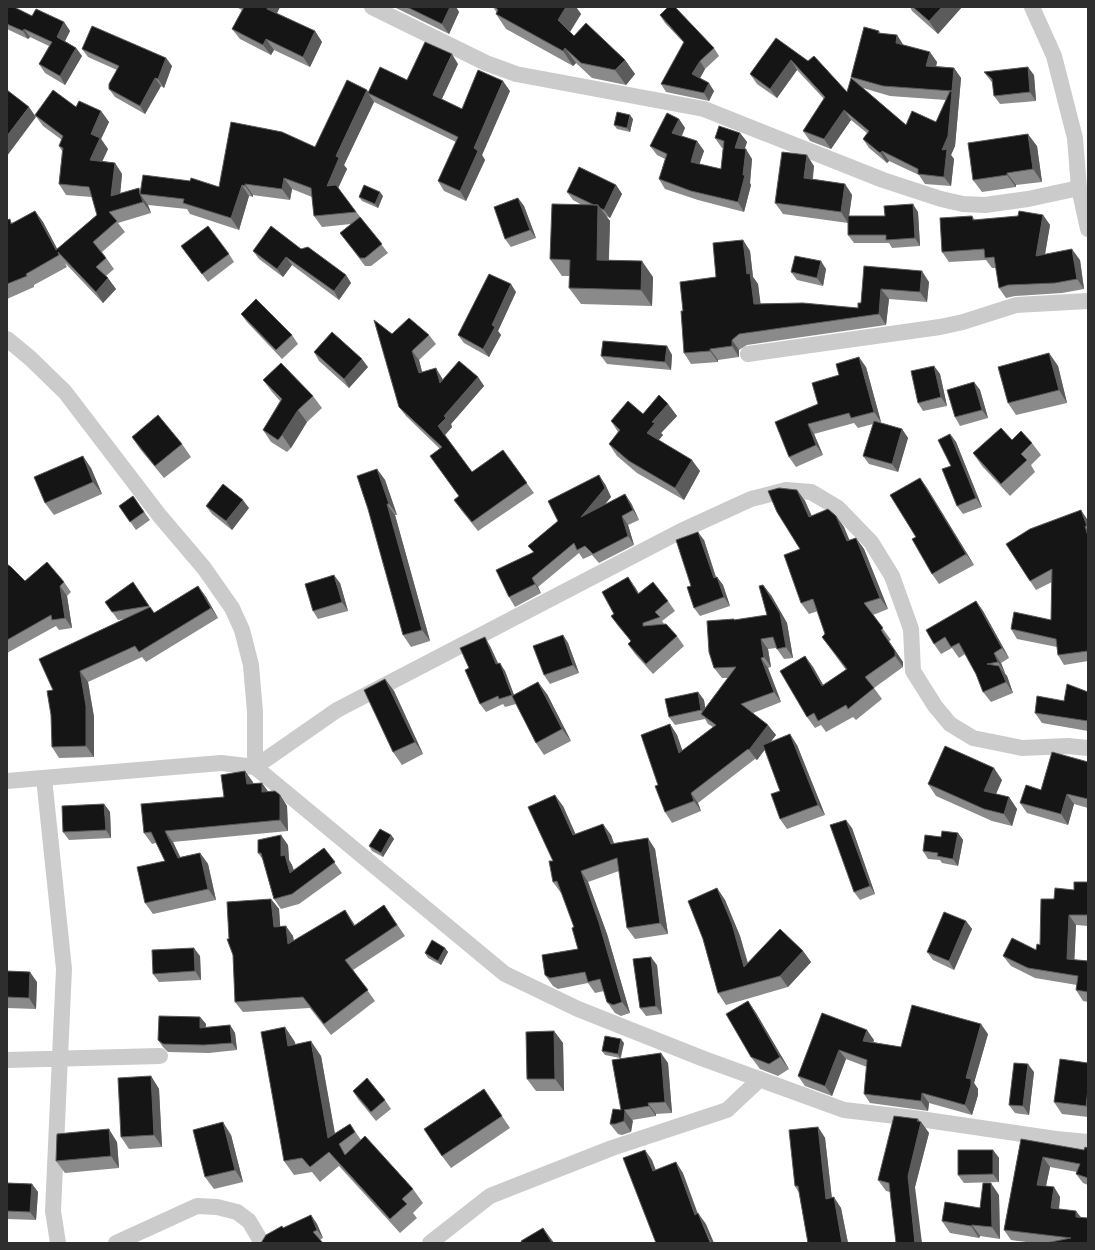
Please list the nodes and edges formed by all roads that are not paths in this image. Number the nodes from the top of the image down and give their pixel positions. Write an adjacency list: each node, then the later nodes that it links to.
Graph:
1 (372, 7): 3 (street)
2 (1032, 7): 3 (street)
3 (1079, 188): 4 (street)
4 (1088, 229)
5 (1088, 301): 7 (street)
6 (7, 339): 9 (street)
7 (748, 354)
8 (1088, 748): 9 (street)
9 (255, 767): 10 (street); 15 (street)
10 (44, 778): 11 (street); 13 (street)
11 (7, 781)
12 (160, 1056): 13 (street)
13 (60, 1059): 14 (street); 17 (street)
14 (7, 1060)
15 (760, 1079): 16 (street); 20 (street)
16 (1088, 1142)
17 (58, 1243)
18 (116, 1243): 19 (street)
19 (262, 1243)
20 (430, 1243)

